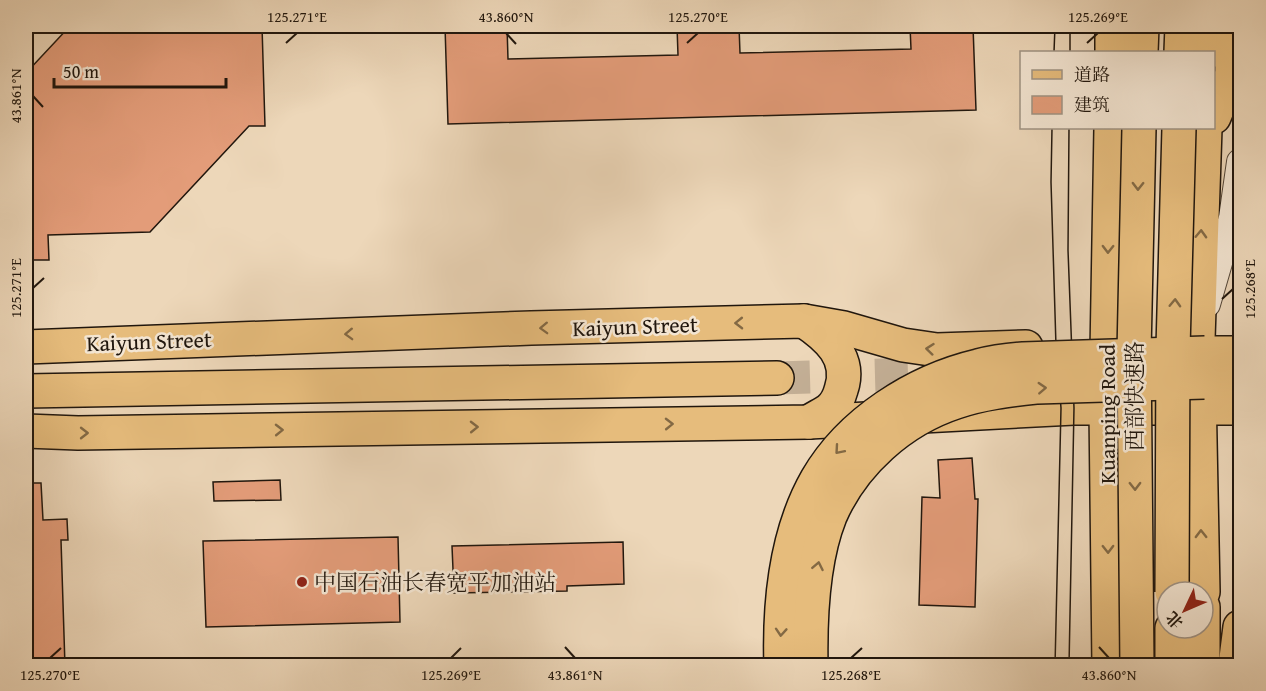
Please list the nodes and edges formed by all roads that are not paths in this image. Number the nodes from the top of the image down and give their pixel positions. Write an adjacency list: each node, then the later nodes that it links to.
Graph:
1 (1112, 26): 6 (main road)
2 (1142, 26): 7 (main road)
3 (1182, 26): 8 (main road)
4 (1209, 26): 9 (main road)
5 (1233, 26): 10 (main road)
6 (1112, 51)
7 (1141, 51)
8 (1181, 51)
9 (1208, 51)
10 (1215, 104)
11 (1111, 129): 19 (main road, Kuanping Road, one-way to 19)
12 (1139, 129): 38 (main road, 西部快速路, one-way to 38, bridge)
13 (1202, 129): 18 (main road, one-way to 13)
14 (1202, 129): 30 (main road, 西部快速路, one-way to 14, bridge)
15 (1240, 162): 18 (street)
16 (804, 321): 19 (main road, Kaiyun Street, one-way to 16); 20 (main road, Kaiyun Street, one-way to 20); 28 (main road)
17 (1240, 337): 18 (main road, Kaiyun Street)
18 (1197, 339): 19 (main road, Kaiyun Street); 26 (main road)
19 (1107, 344): 25 (main road, Kuanping Road)
20 (26, 346)
21 (1240, 352): 35 (main road, one-way to 35, bridge)
22 (777, 378): 24 (main road)
23 (1240, 381): 36 (main road, one-way to 23, bridge)
24 (26, 392)
25 (1106, 408): 26 (main road); 28 (main road); 37 (main road, Kuanping Road, one-way to 37)
26 (1198, 408): 27 (main road); 31 (main road, one-way to 26)
27 (1240, 408)
28 (809, 422): 29 (main road, one-way to 28)
29 (26, 431)
30 (1172, 580)
31 (1203, 580)
32 (1240, 627): 41 (main road)
33 (1172, 640): 39 (main road)
34 (1203, 640): 40 (main road)
35 (781, 666)
36 (811, 666)
37 (1109, 666)
38 (1137, 666)
39 (1172, 666)
40 (1203, 666)
41 (1235, 666)

